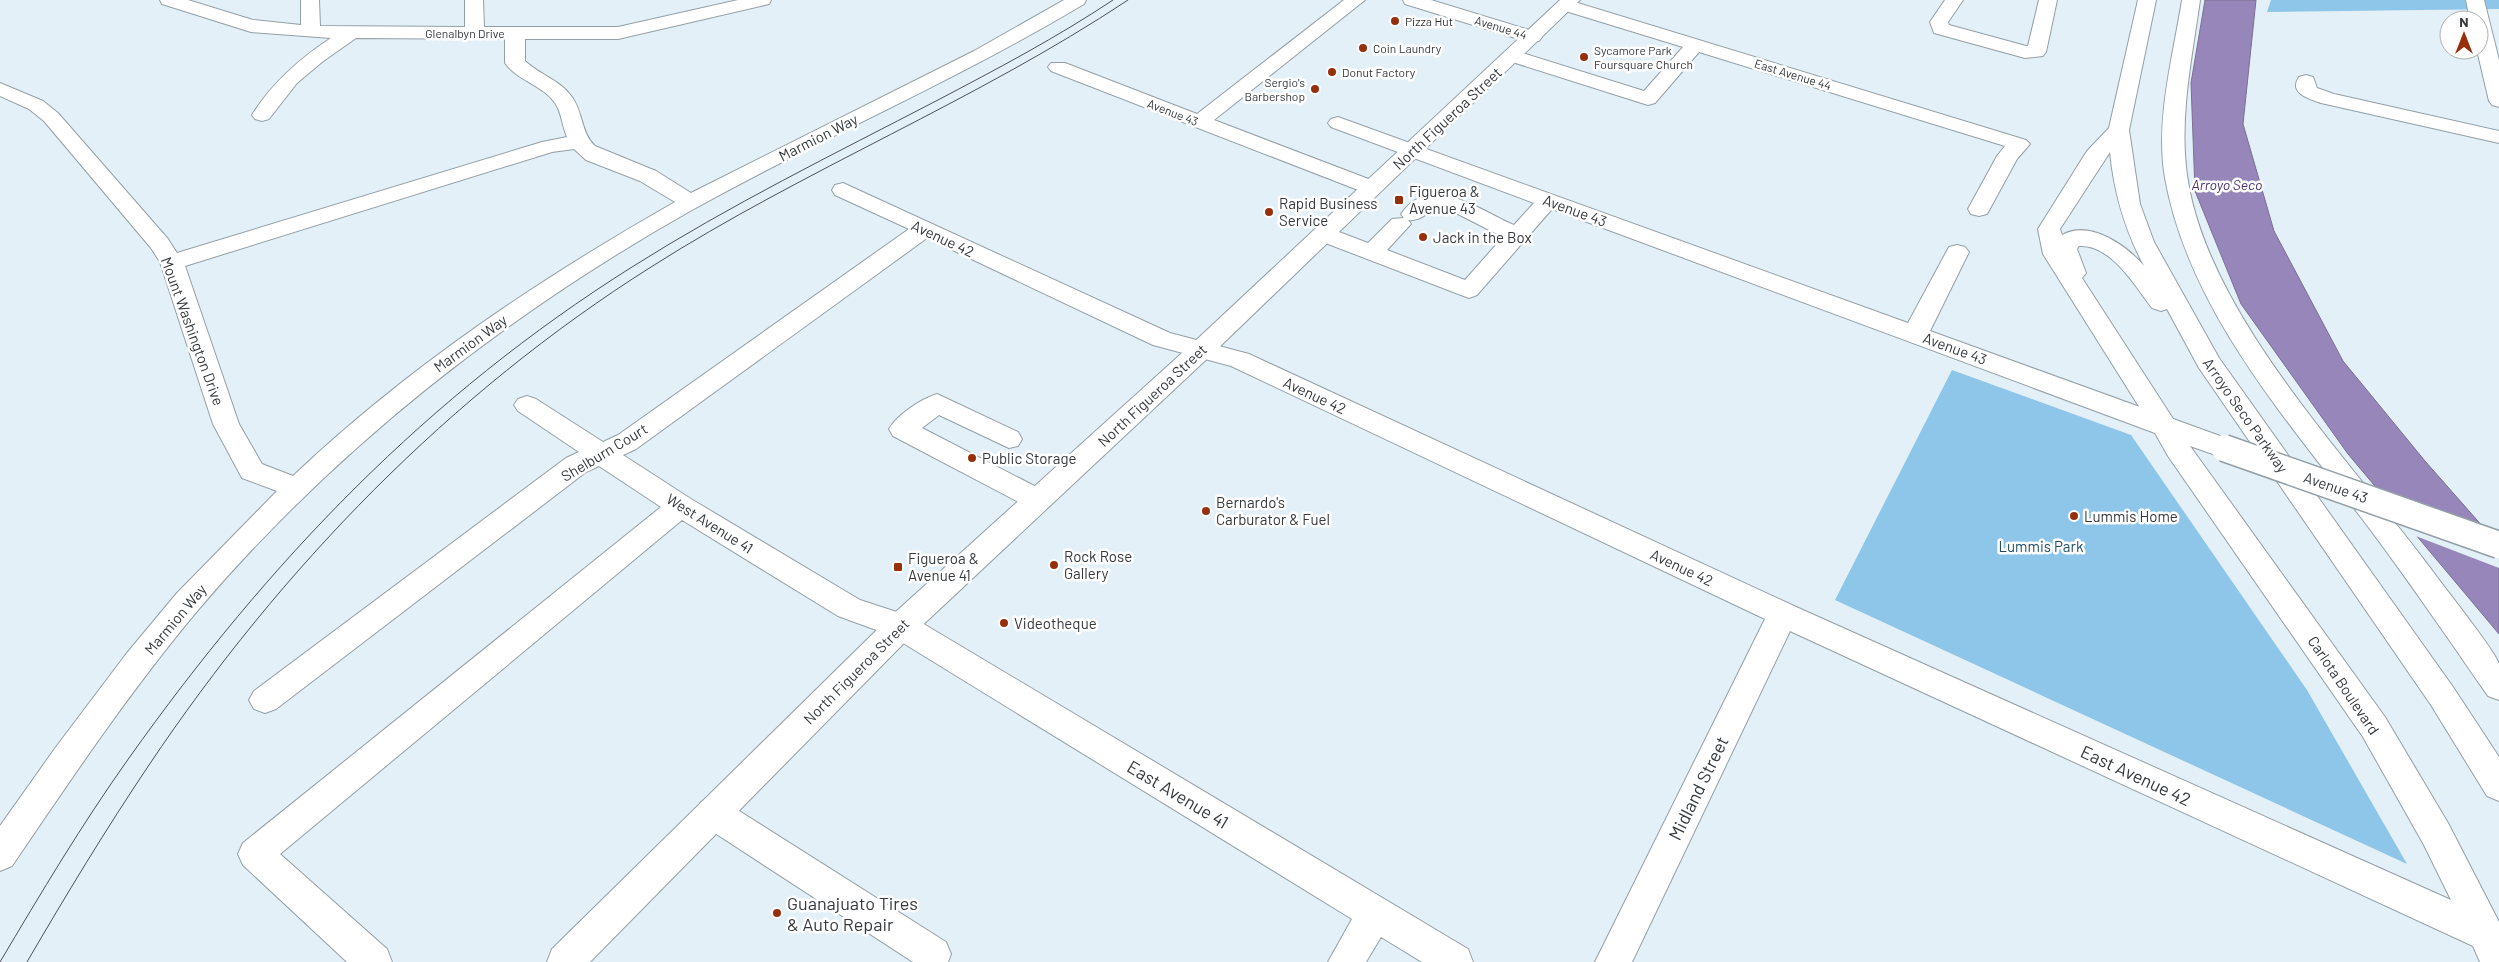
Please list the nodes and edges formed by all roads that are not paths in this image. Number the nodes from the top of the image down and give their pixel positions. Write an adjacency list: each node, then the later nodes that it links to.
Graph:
1 (169, 0): 14 (main road, Glenalbyn Drive)
2 (310, 0): 14 (main road)
3 (474, 0): 16 (main road)
4 (762, 0): 17 (main road, Glenalbyn Drive)
5 (1077, 0): 35 (main road, Marmion Way)
6 (1356, 0): 26 (main road)
7 (1412, 0): 18 (main road, Avenue 44)
8 (1954, 0): 9 (main road)
9 (2048, 0)
10 (2147, 0): 28 (main road, Arroyo Seco Parkway)
11 (2190, 0): 55 (main road)
12 (2476, 1): 24 (main road)
13 (1569, 2): 18 (main road, North Figueroa Street); 19 (main road, East Avenue 44)
14 (311, 31): 15 (main road, Glenalbyn Drive)
15 (353, 32): 16 (main road, Glenalbyn Drive); 25 (main road)
16 (475, 32): 17 (main road, Glenalbyn Drive)
17 (515, 33): 30 (main road)
18 (1532, 37): 20 (main road, North Figueroa Street)
19 (1696, 44): 20 (main road); 36 (main road, East Avenue 44)
20 (1513, 56): 31 (main road, North Figueroa Street)
21 (1058, 67): 26 (main road, Avenue 43)
22 (2306, 81): 29 (main road)
23 (0, 89): 42 (main road, Mount Washington Drive)
24 (2499, 101)
25 (262, 115)
26 (1199, 122): 32 (main road, Avenue 43)
27 (1338, 123): 31 (main road, Avenue 43)
28 (2119, 130): 43 (main road); 46 (main road, Arroyo Seco Parkway)
29 (2499, 137)
30 (578, 142): 35 (main road); 42 (main road)
31 (1412, 151): 32 (main road, North Figueroa Street); 34 (main road, Avenue 43)
32 (1371, 188): 38 (main road, North Figueroa Street)
33 (843, 190): 37 (main road, Avenue 42)
34 (1548, 200): 39 (main road); 44 (main road, Avenue 43)
35 (691, 202): 51 (main road, Marmion Way)
36 (1979, 209)
37 (924, 229): 45 (main road, Avenue 42); 50 (main road, Shelburn Court)
38 (1323, 234): 40 (main road); 45 (main road, North Figueroa Street)
39 (1518, 235): 40 (main road); 40 (main road)
40 (1372, 252)
41 (1957, 252): 44 (main road)
42 (172, 262): 51 (main road, Mount Washington Drive)
43 (2083, 295): 46 (main road); 48 (main road, Carlota Boulevard)
44 (1916, 334): 48 (main road, Avenue 43)
45 (1201, 350): 52 (main road, North Figueroa Street); 56 (main road, Avenue 42)
46 (2208, 362): 61 (main road, Arroyo Seco Parkway)
47 (528, 405): 50 (main road, West Avenue 41)
48 (2164, 425): 54 (main road, Avenue 43, bridge); 65 (main road, Carlota Boulevard)
49 (1008, 439): 52 (main road)
50 (604, 453): 53 (main road, West Avenue 41); 60 (main road, Shelburn Court)
51 (297, 488): 63 (main road, Marmion Way)
52 (1038, 500): 57 (main road, North Figueroa Street)
53 (681, 506): 57 (main road, West Avenue 41); 67 (main road)
54 (2499, 545)
55 (2412, 564): 58 (main road); 59 (main road)
56 (1783, 614): 65 (main road, East Avenue 42); 71 (main road, Midland Street)
57 (901, 626): 62 (main road, North Figueroa Street); 64 (main road, East Avenue 41)
58 (2499, 658)
59 (2499, 687)
60 (265, 700)
61 (2499, 786)
62 (713, 813): 66 (main road); 68 (main road, North Figueroa Street)
63 (0, 855)
64 (1375, 914): 69 (main road); 70 (main road, East Avenue 41)
65 (2493, 948)
66 (933, 954)
67 (374, 962)
68 (565, 962)
69 (1346, 962)
70 (1455, 962)
71 (1613, 962)

